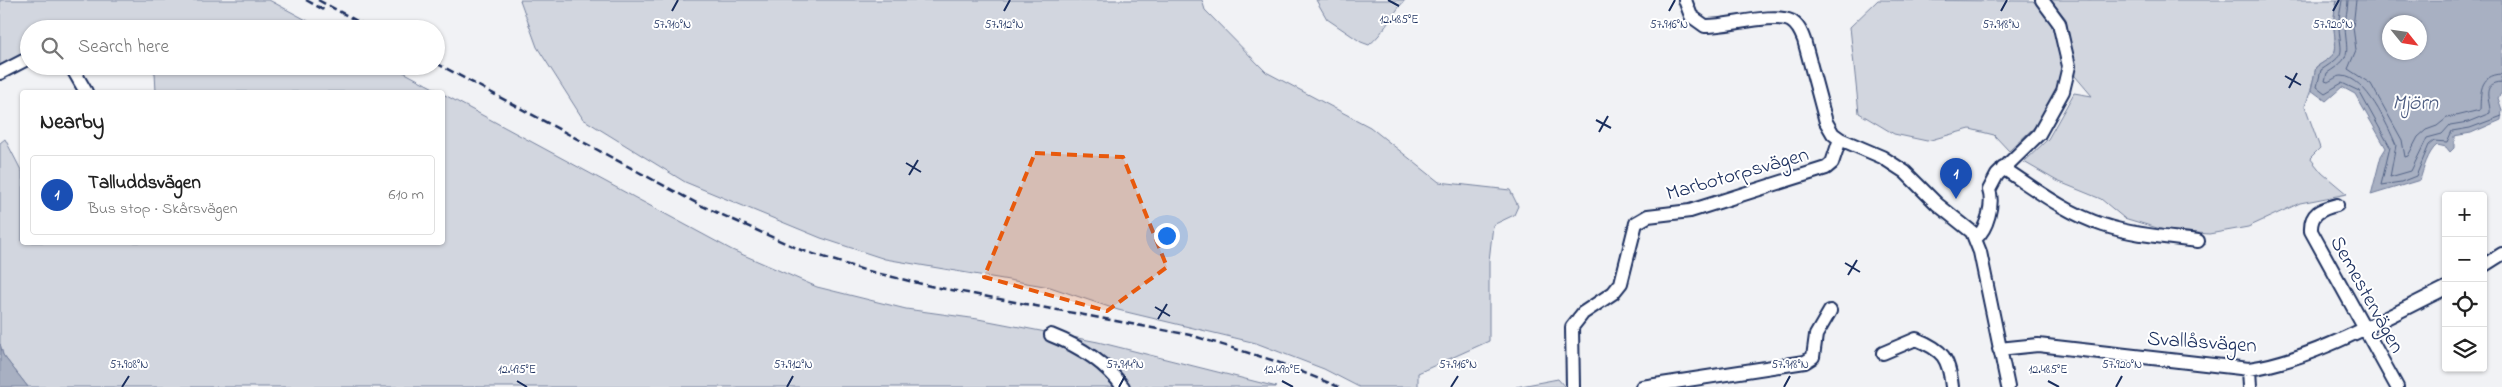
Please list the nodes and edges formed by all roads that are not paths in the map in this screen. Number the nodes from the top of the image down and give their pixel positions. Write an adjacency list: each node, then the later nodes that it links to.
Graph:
1 (1686, 0): 7 (street)
2 (2042, 0): 8 (street)
3 (20, 63): 4 (street)
4 (0, 73)
5 (76, 75): 6 (street)
6 (85, 90)
7 (1840, 139): 10 (street); 22 (street, Marbotorpsvägen)
8 (2003, 168): 10 (street); 11 (street)
9 (2337, 205): 16 (street, Semestervägen)
10 (1976, 238): 18 (street)
11 (2198, 241)
12 (2502, 254): 13 (street)
13 (2487, 263)
14 (2442, 290): 16 (street, Svallåsvägen)
15 (1830, 311): 23 (street)
16 (2364, 328): 20 (street, Svallåsvägen); 27 (street, Semestervägen)
17 (1050, 335): 21 (street)
18 (1999, 349): 20 (street, Svallåsvägen); 25 (street)
19 (1883, 353): 24 (street)
20 (2249, 369): 26 (street)
21 (1123, 387)
22 (1573, 387)
23 (1642, 387)
24 (1952, 387)
25 (2008, 387)
26 (2250, 387)
27 (2397, 387)

